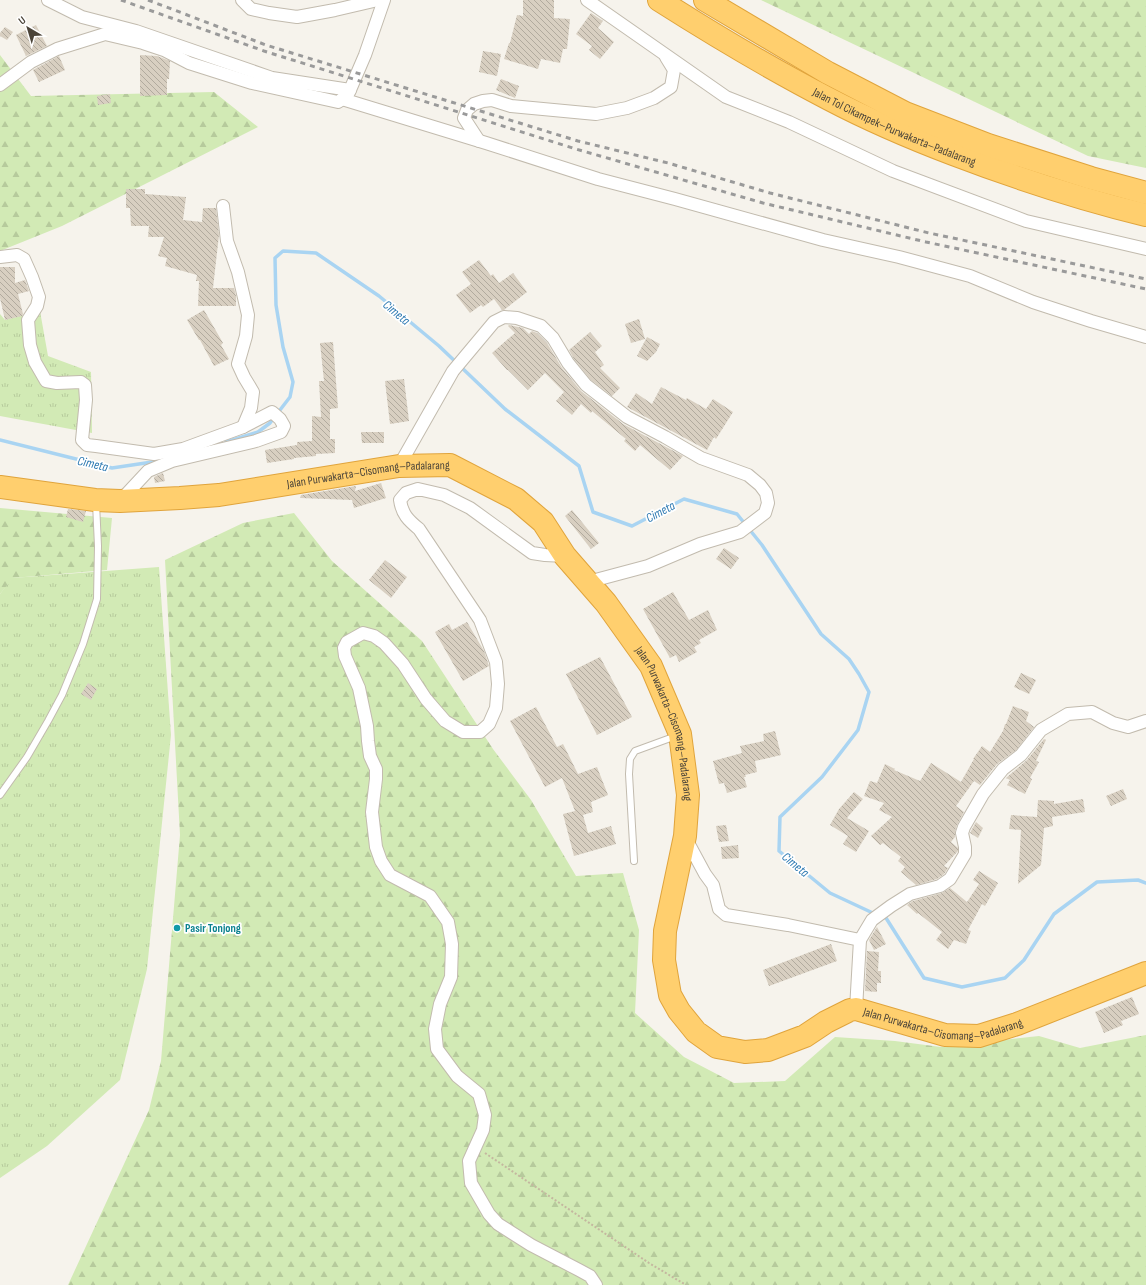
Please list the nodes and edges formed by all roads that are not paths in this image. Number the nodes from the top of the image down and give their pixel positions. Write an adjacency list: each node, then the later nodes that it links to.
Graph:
1 (48, 0): 10 (street)
2 (242, 0): 3 (street)
3 (378, 0)
4 (384, 0): 10 (street)
5 (587, 0): 8 (street)
6 (659, 0): 14 (highway, Jalan Tol Cikampek–Purwakarta–Padalarang)
7 (705, 0): 12 (highway, Jalan Tol Cikampek–Purwakarta–Padalarang)
8 (665, 54): 11 (street); 15 (street)
9 (0, 85): 10 (street)
10 (346, 95): 11 (street)
11 (479, 141): 17 (street)
12 (1146, 193)
13 (223, 206): 18 (street)
14 (1146, 215)
15 (1146, 249)
16 (0, 257): 18 (street)
17 (1146, 337)
18 (243, 427): 22 (street)
19 (399, 466): 22 (highway, Jalan Purwakarta–Cisomang–Padalarang); 23 (highway, Jalan Purwakarta–Cisomang–Padalarang); 24 (street)
20 (0, 487): 21 (highway, Jalan Purwakarta–Cisomang–Padalarang)
21 (96, 500): 22 (highway, Jalan Purwakarta–Cisomang–Padalarang); 27 (lane)
22 (120, 501)
23 (566, 556): 24 (highway, Jalan Purwakarta–Cisomang–Padalarang); 33 (street)
24 (588, 582): 26 (highway, Jalan Purwakarta–Cisomang–Padalarang)
25 (1146, 721): 30 (street)
26 (680, 734): 28 (highway, Jalan Purwakarta–Cisomang–Padalarang); 29 (lane)
27 (0, 795)
28 (685, 836): 30 (street); 32 (highway, Jalan Purwakarta–Cisomang–Padalarang)
29 (634, 861)
30 (860, 940): 32 (street)
31 (1146, 973): 32 (highway, Jalan Purwakarta–Cisomang–Padalarang)
32 (856, 1009)
33 (596, 1285)

